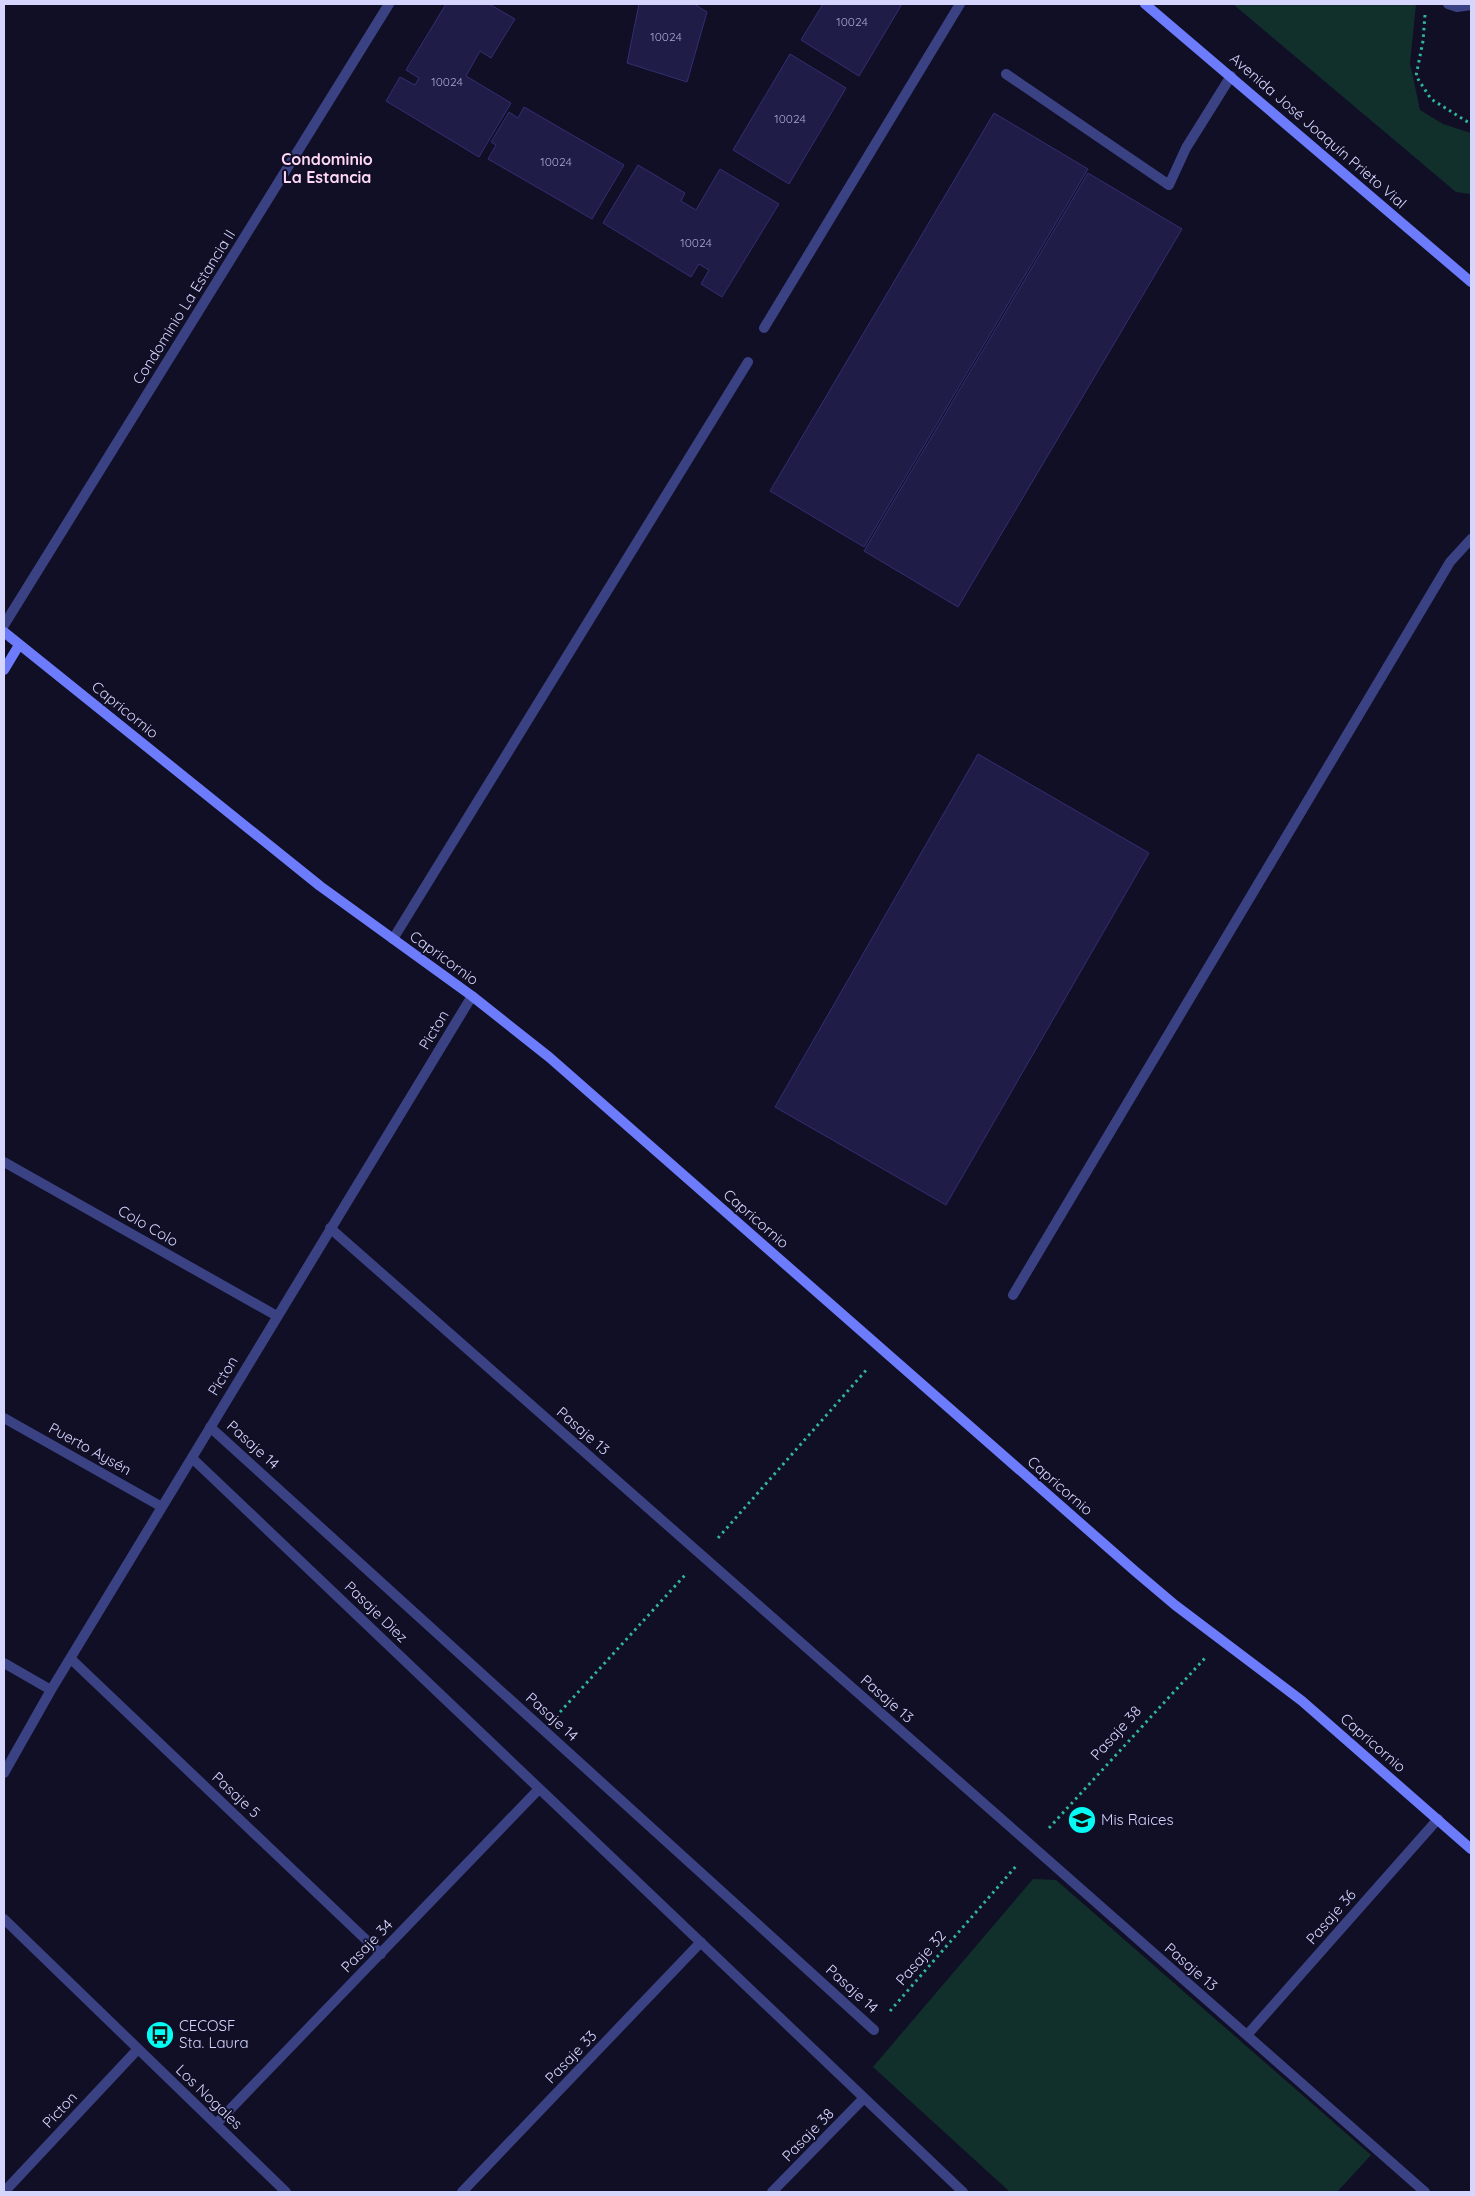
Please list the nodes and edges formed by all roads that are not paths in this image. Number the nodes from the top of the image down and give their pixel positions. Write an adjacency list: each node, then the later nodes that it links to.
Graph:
1 (389, 4): 12 (street, Condominio La Estancia II)
2 (960, 4): 9 (street)
3 (1145, 4): 7 (street, Avenida José Joaquín Prieto Vial)
4 (1448, 4): 5 (street)
5 (1471, 5)
6 (1006, 74): 7 (street)
7 (1231, 76): 8 (street, Avenida José Joaquín Prieto Vial)
8 (1471, 282)
9 (764, 328)
10 (748, 362): 16 (street)
11 (1471, 539): 20 (street)
12 (4, 625)
13 (4, 632): 14 (street, Capricornio)
14 (19, 644): 15 (street); 16 (street, Capricornio)
15 (4, 670)
16 (393, 940): 17 (street, Capricornio)
17 (472, 996): 19 (street, Picton); 31 (street, Capricornio)
18 (4, 1162): 21 (street, Colo Colo)
19 (330, 1228): 21 (street, Picton); 37 (street, Pasaje 13)
20 (1013, 1295)
21 (277, 1316): 23 (street, Picton)
22 (4, 1418): 25 (street, Puerto Aysén)
23 (210, 1427): 24 (street, Picton); 36 (street, Pasaje 14)
24 (192, 1458): 25 (street, Picton); 30 (street, Pasaje Diez)
25 (162, 1507): 26 (street, Picton)
26 (71, 1659): 28 (street, Picton); 35 (street, Pasaje 5)
27 (4, 1663): 28 (street)
28 (51, 1690): 29 (street, Picton)
29 (4, 1774)
30 (539, 1789): 34 (street); 35 (street, Pasaje 34)
31 (1438, 1819): 32 (street, Capricornio); 37 (street, Pasaje 36)
32 (1471, 1848)
33 (4, 1918): 38 (street, Los Nogales)
34 (701, 1942): 39 (street); 43 (street, Pasaje 33)
35 (381, 1954): 40 (street, Pasaje 34)
36 (874, 2030)
37 (1247, 2035): 46 (street, Pasaje 13)
38 (138, 2049): 40 (street, Los Nogales); 41 (street, Picton)
39 (864, 2098): 44 (street, Pasaje 38); 45 (street)
40 (216, 2124): 42 (street, Los Nogales)
41 (4, 2192)
42 (286, 2192)
43 (462, 2192)
44 (772, 2192)
45 (963, 2192)
46 (1425, 2192)

